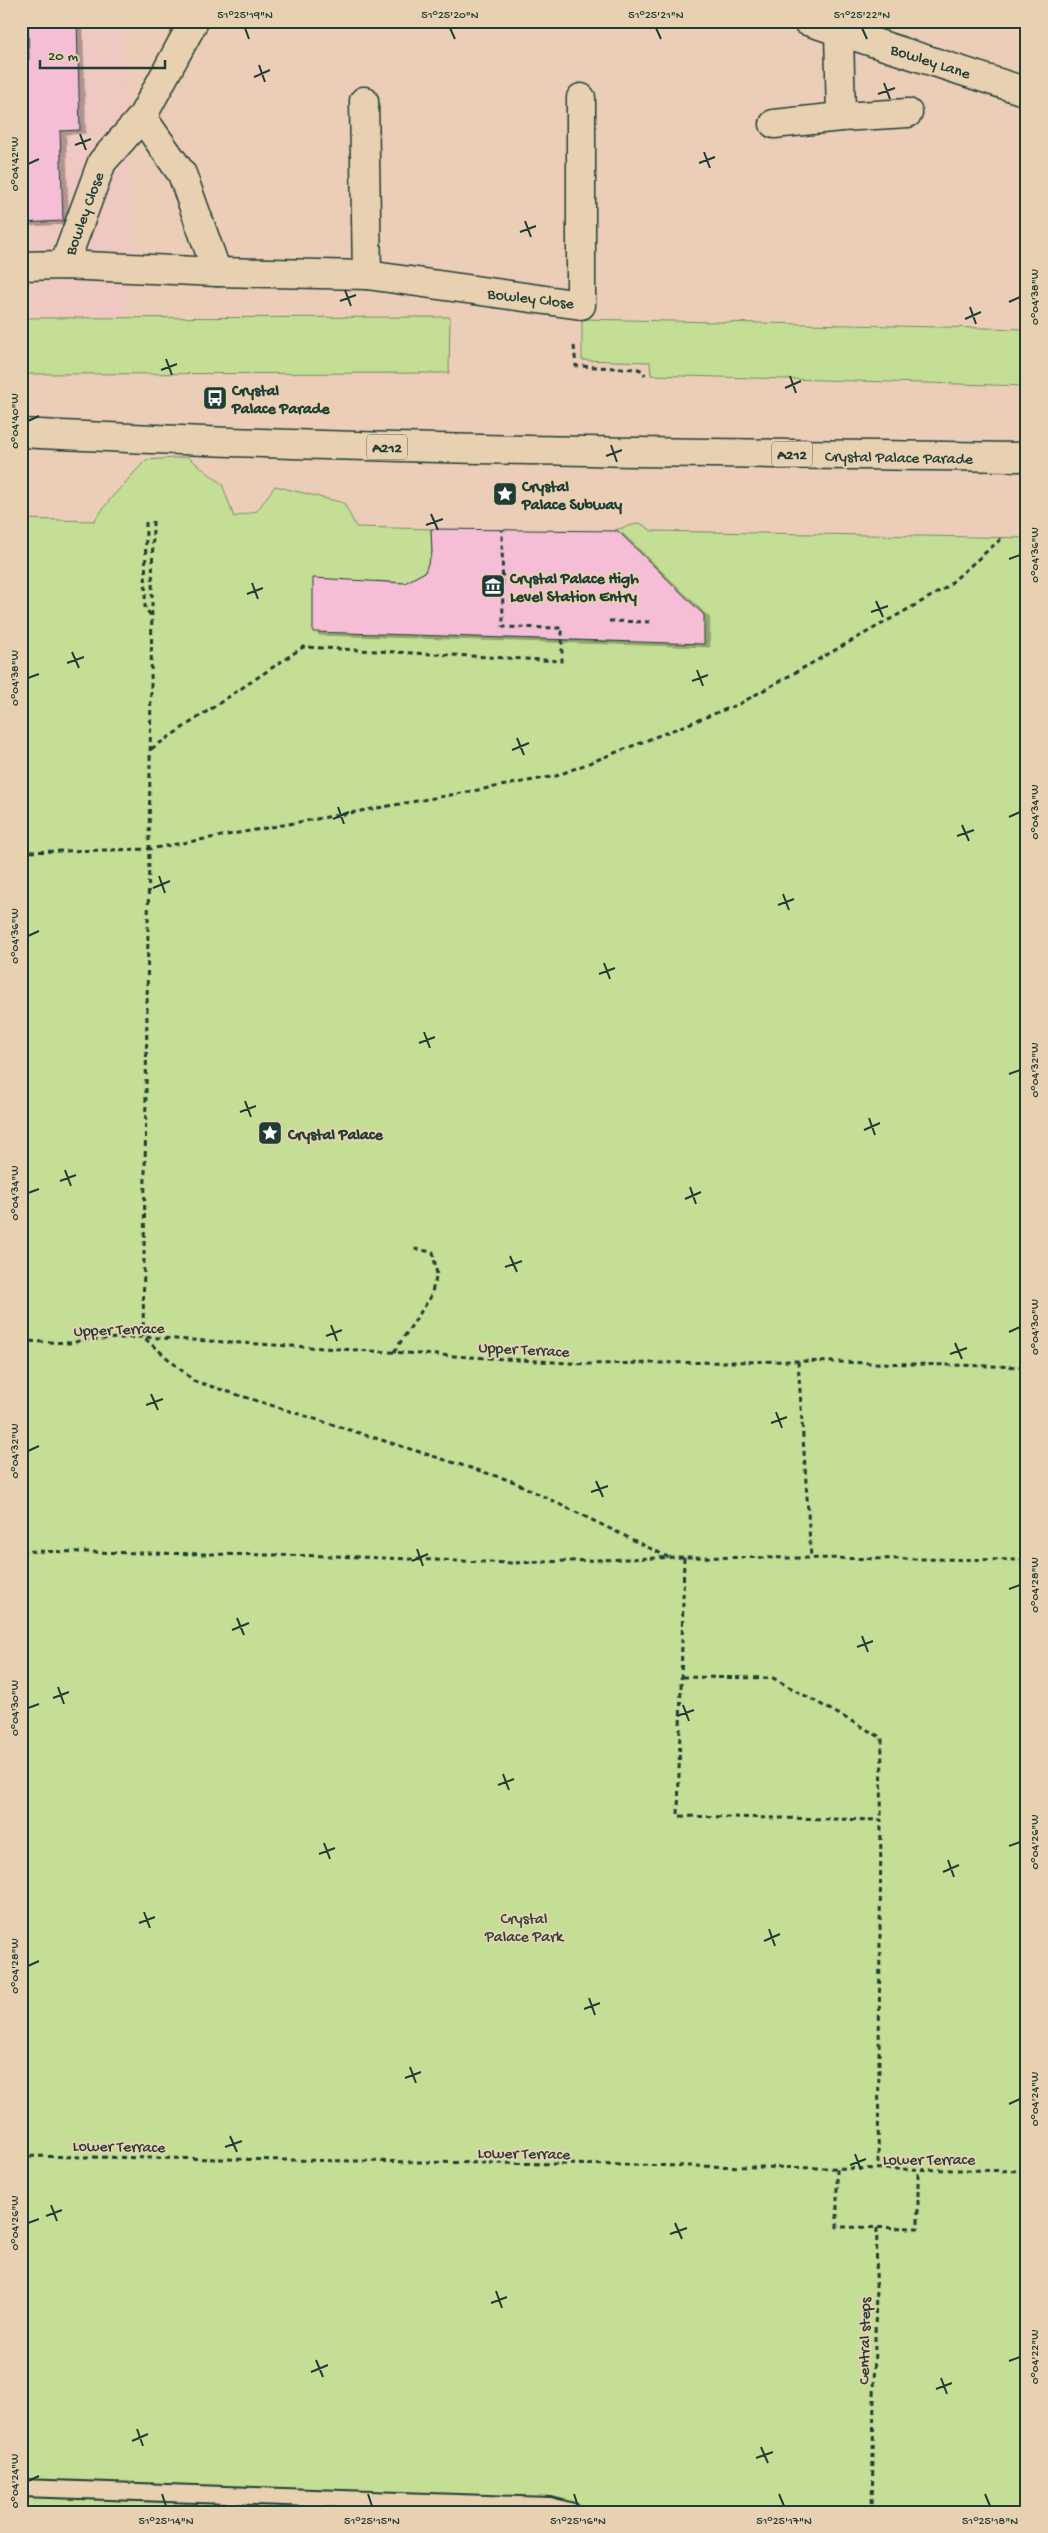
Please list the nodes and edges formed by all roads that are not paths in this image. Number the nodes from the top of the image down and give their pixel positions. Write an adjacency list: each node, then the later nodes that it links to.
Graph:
1 (194, 21): 8 (street, Bowley Close)
2 (807, 21): 3 (street, Bowley Lane)
3 (839, 32): 4 (street, Bowley Lane); 9 (street)
4 (1027, 92)
5 (581, 98): 14 (street, Bowley Close)
6 (364, 102): 14 (street)
7 (908, 114): 9 (street)
8 (142, 117): 11 (street, Bowley Close); 13 (street)
9 (841, 117): 10 (street)
10 (774, 124)
11 (64, 265): 12 (street, Bowley Close); 13 (street, Bowley Close)
12 (21, 266)
13 (217, 272): 14 (street, Bowley Close)
14 (367, 275)
15 (21, 434): 16 (street, Crystal Palace Parade / A212)
16 (1027, 457)
17 (21, 2488): 18 (lane)
18 (573, 2512)

